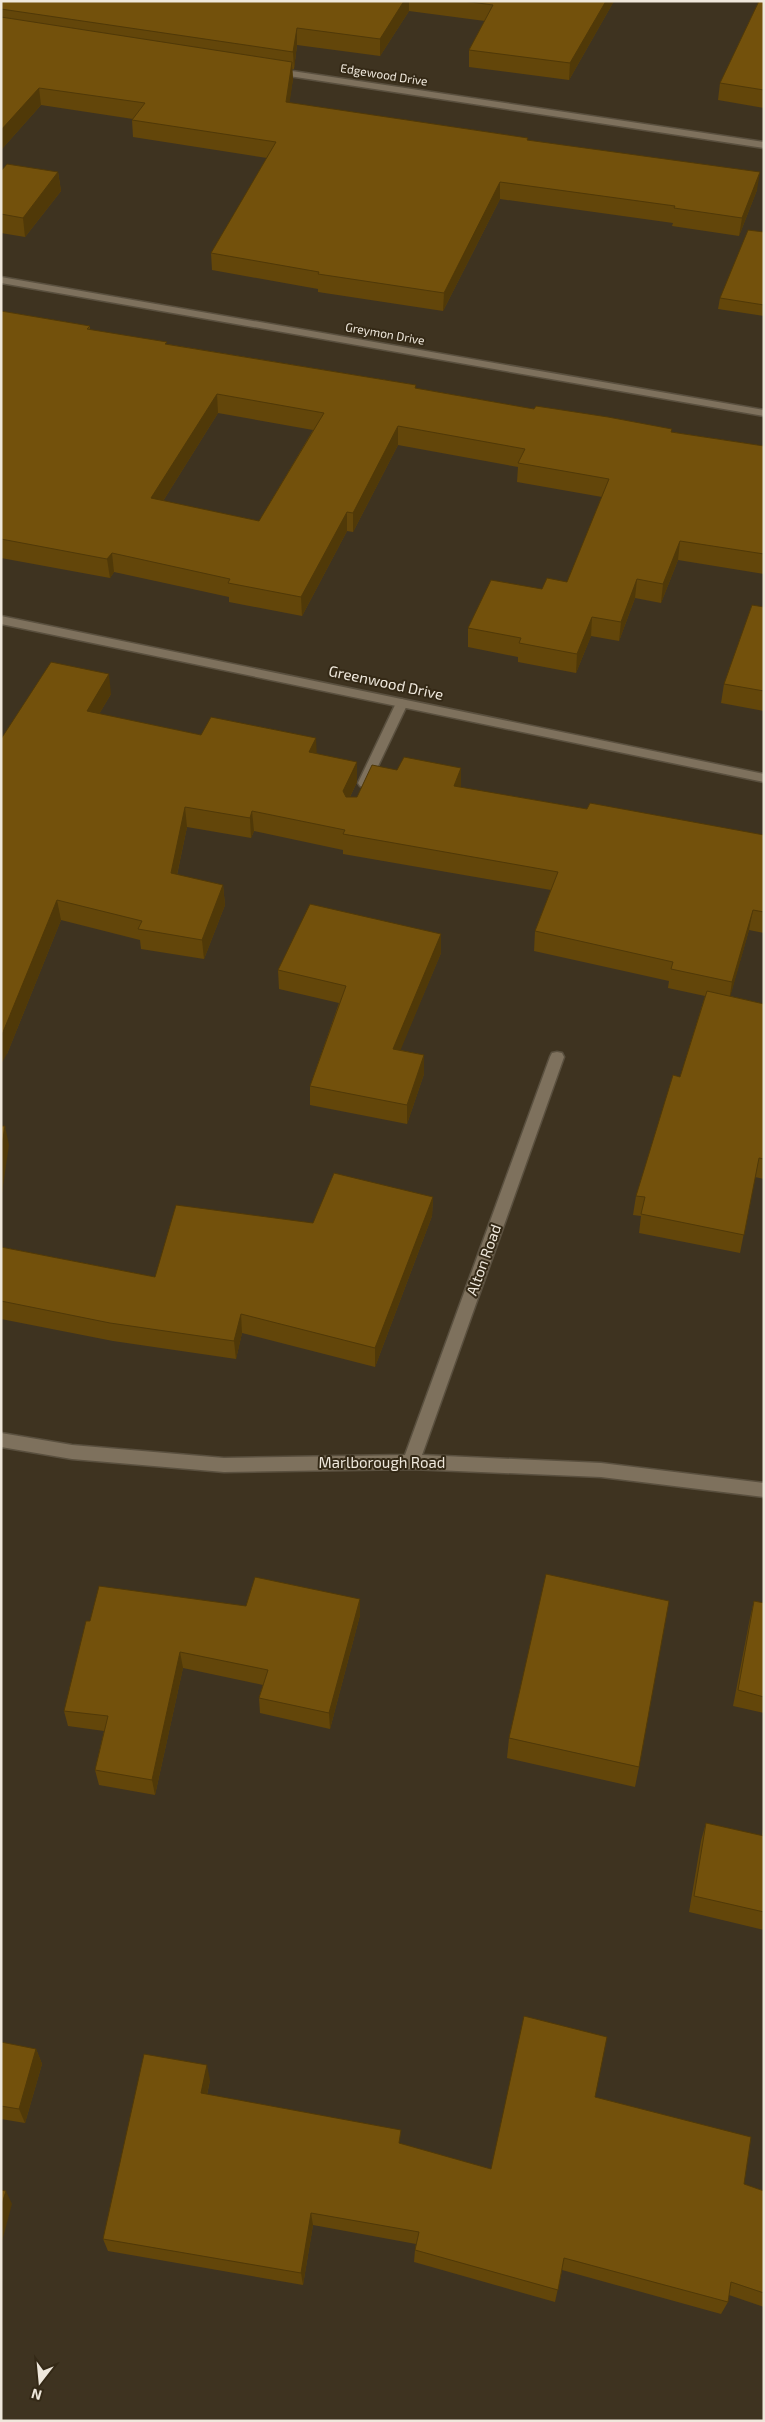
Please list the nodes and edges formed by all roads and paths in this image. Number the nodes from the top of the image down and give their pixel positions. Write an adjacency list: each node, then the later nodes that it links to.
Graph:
1 (265, 70): 2 (street, Edgewood Drive)
2 (764, 145)
3 (1, 280): 4 (street, Greymon Drive)
4 (764, 413)
5 (1, 620): 6 (street, Greenwood Drive)
6 (402, 703): 7 (street, Greenwood Drive); 8 (street)
7 (764, 778)
8 (359, 795)
9 (557, 1058): 11 (street, Alton Road)
10 (1, 1440): 11 (street, Marlborough Road)
11 (411, 1462): 12 (street, Marlborough Road)
12 (764, 1490)

